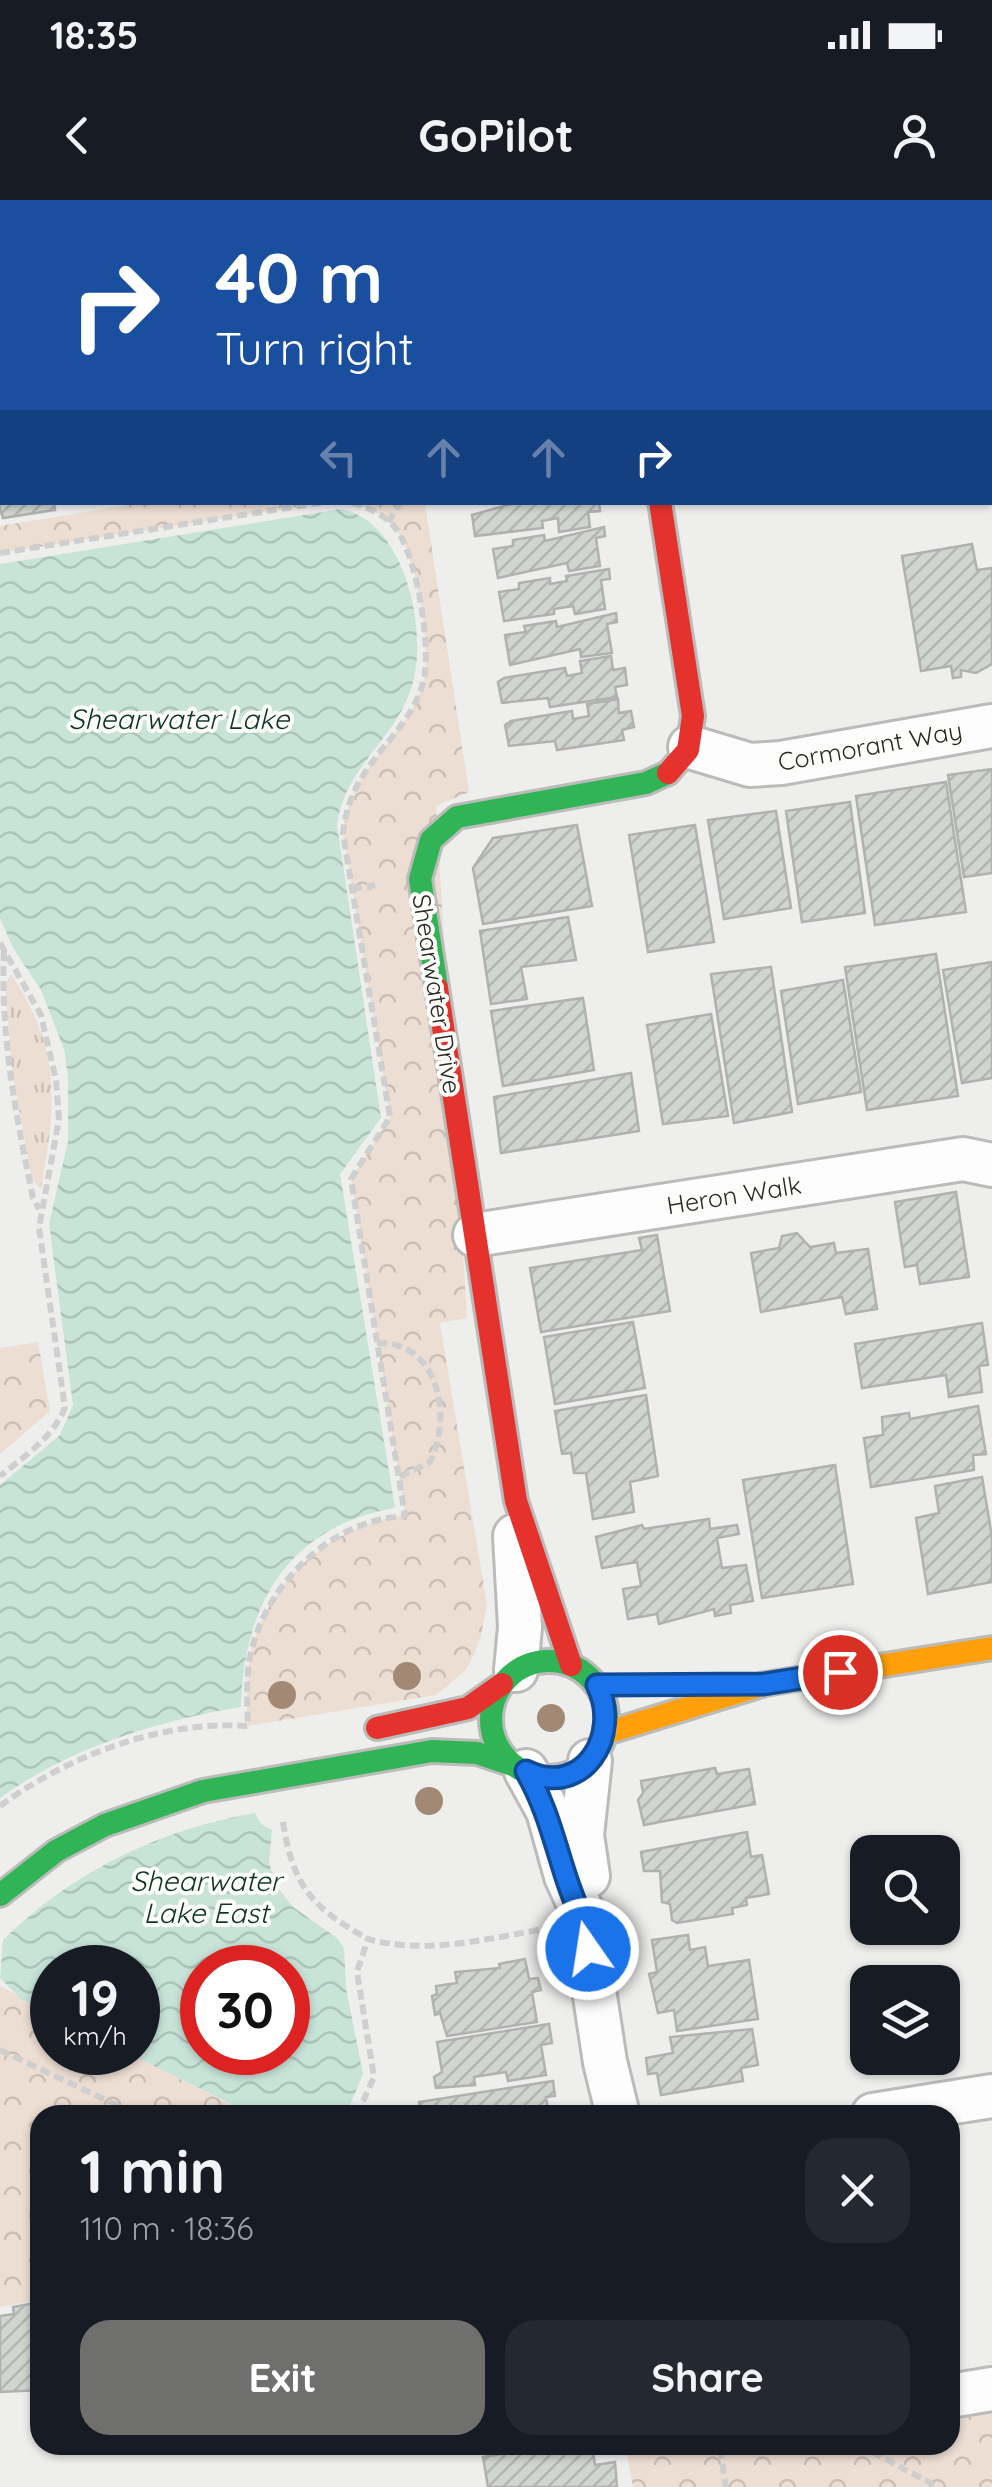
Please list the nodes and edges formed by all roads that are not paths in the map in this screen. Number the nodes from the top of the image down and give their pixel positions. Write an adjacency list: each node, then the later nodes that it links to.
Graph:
1 (660, 505): 3 (street)
2 (992, 726): 3 (street, Cormorant Way)
3 (690, 747): 5 (street, Shearwater Drive)
4 (992, 1166): 5 (street, Heron Walk)
5 (475, 1235): 6 (street, Shearwater Drive)
6 (516, 1501): 8 (street, Shearwater Drive); 9 (street, Shearwater Drive)
7 (992, 1648): 11 (street)
8 (571, 1665): 9 (street); 13 (street)
9 (509, 1677): 12 (street); 14 (street)
10 (682, 1683): 11 (street)
11 (764, 1684): 13 (street)
12 (353, 1731)
13 (598, 1747): 14 (street); 16 (street)
14 (520, 1768): 15 (street); 16 (street)
15 (0, 1895)
16 (582, 1911): 18 (street)
17 (992, 2096): 19 (street)
18 (616, 2105)
19 (935, 2105)
20 (992, 2389): 21 (street)
21 (960, 2394)

